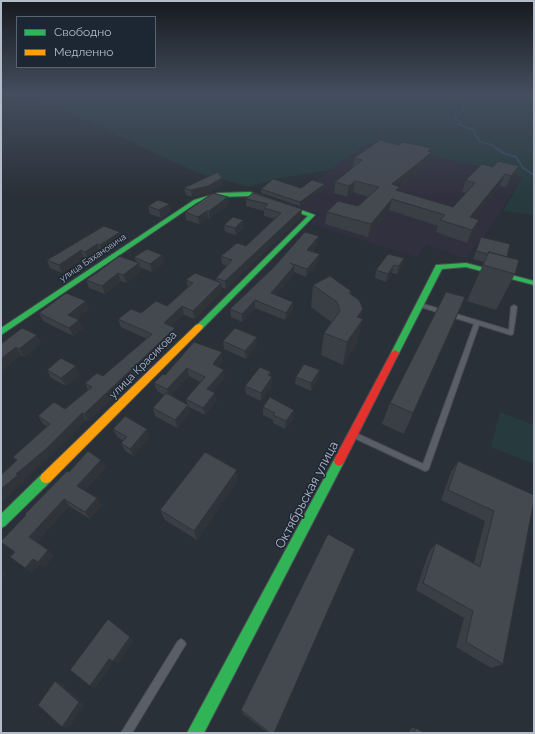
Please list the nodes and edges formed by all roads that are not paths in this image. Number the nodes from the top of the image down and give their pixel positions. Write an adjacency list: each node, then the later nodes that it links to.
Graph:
1 (302, 226): 6 (street, улица Бахановича); 8 (street, улица Красикова)
2 (534, 283): 3 (street, Октябрьская улица)
3 (420, 305): 5 (lane); 7 (street, Октябрьская улица)
4 (514, 307): 5 (lane)
5 (477, 323): 7 (lane)
6 (1, 332)
7 (352, 434): 11 (street, Октябрьская улица)
8 (1, 522)
9 (181, 644): 10 (lane)
10 (126, 733)
11 (195, 733)

